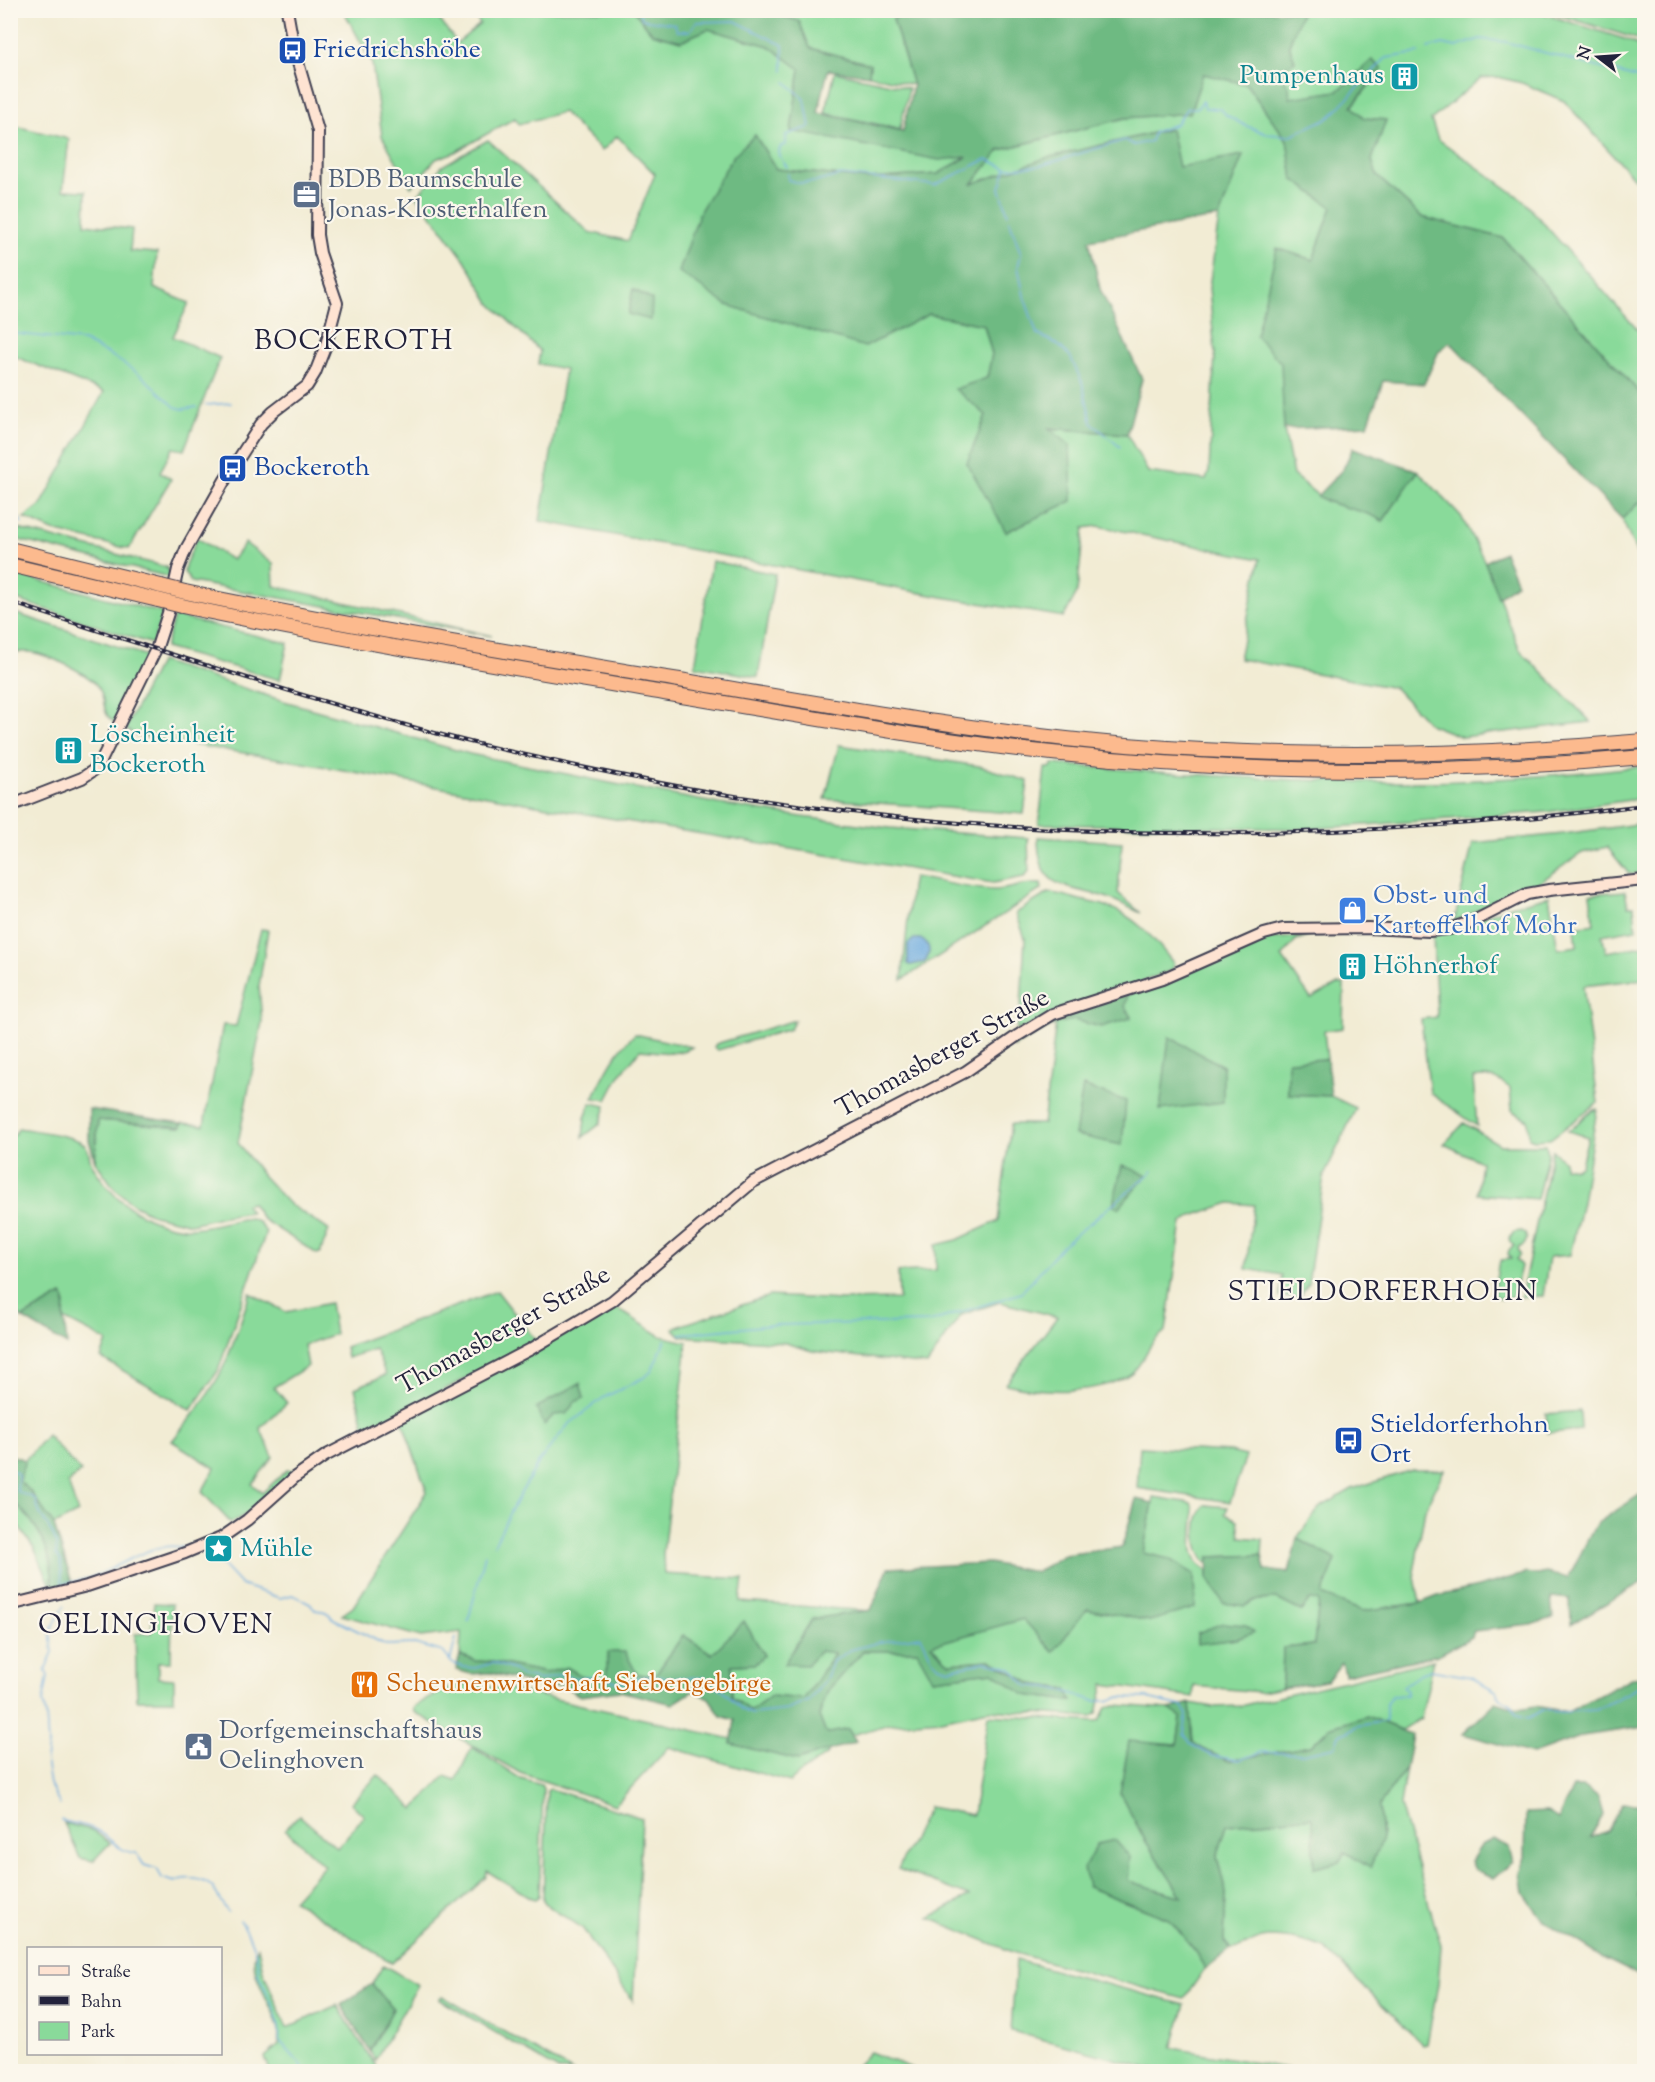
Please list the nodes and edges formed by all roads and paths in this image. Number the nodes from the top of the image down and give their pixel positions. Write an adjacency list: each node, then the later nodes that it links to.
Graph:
1 (287, 10): 6 (main road)
2 (10, 549): 4 (highway, bridge)
3 (10, 565): 5 (highway, bridge)
4 (1644, 741)
5 (1644, 757)
6 (10, 806)
7 (1644, 880): 8 (main road, Thomasberger Straße)
8 (10, 1605)

